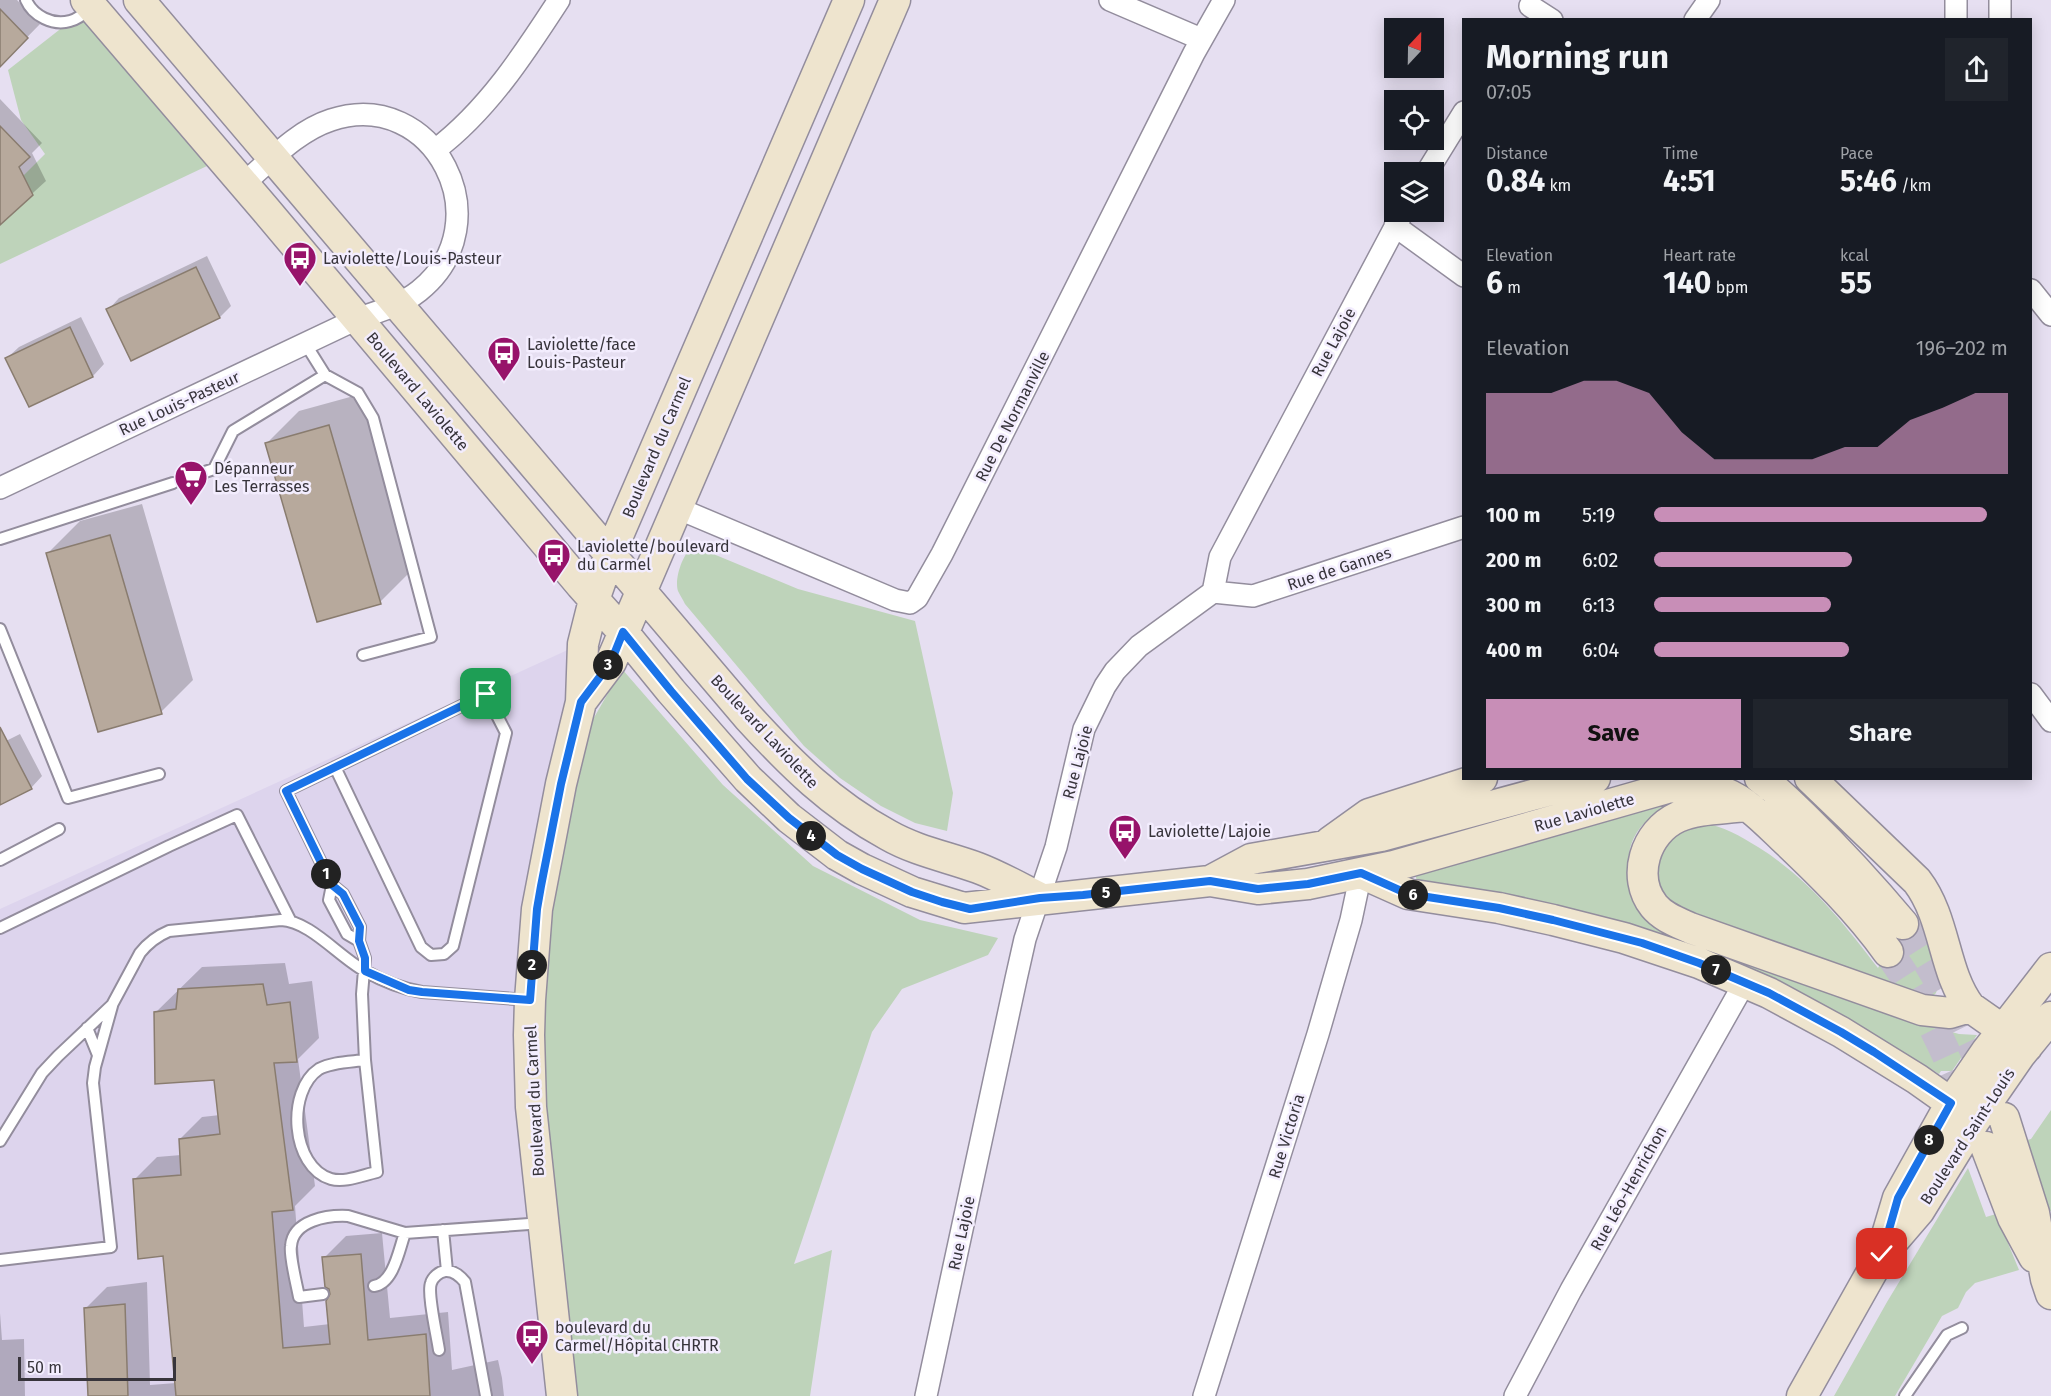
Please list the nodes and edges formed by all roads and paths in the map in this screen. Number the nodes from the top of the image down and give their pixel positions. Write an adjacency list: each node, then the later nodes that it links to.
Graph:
1 (26, 0): 11 (lane)
2 (139, 0): 20 (main road, Boulevard Laviolette)
3 (559, 0): 19 (street)
4 (849, 0): 23 (main road, Boulevard du Carmel)
5 (895, 0): 24 (main road, Boulevard du Carmel)
6 (1110, 0): 17 (street)
7 (1224, 0): 17 (street, Rue De Normanville)
8 (1709, 0): 14 (street)
9 (1956, 0): 15 (street)
10 (2000, 0): 16 (street)
11 (92, 2): 22 (main road, Boulevard Laviolette)
12 (1528, 8): 13 (street)
13 (1548, 18)
14 (1696, 18)
15 (1956, 18)
16 (2000, 18)
17 (1201, 39): 35 (street, Rue De Normanville)
18 (1462, 115): 21 (street)
19 (435, 150): 20 (street); 29 (street, Rue Louis-Pasteur)
20 (273, 158): 22 (street); 29 (main road, Boulevard Laviolette)
21 (1433, 162)
22 (243, 184): 31 (main road, Boulevard Laviolette)
23 (762, 200): 24 (main road); 38 (main road, Boulevard du Carmel)
24 (801, 218): 35 (main road, Boulevard du Carmel)
25 (1397, 222): 40 (street, Rue Lajoie)
26 (1402, 222): 27 (street)
27 (1462, 274)
28 (2032, 291): 30 (street)
29 (398, 305): 31 (street, Rue Louis-Pasteur); 38 (main road, Boulevard Laviolette)
30 (2051, 315)
31 (357, 319): 32 (street, Rue Louis-Pasteur); 41 (main road, Boulevard Laviolette)
32 (305, 343): 33 (lane); 34 (street, Rue Louis-Pasteur)
33 (325, 375): 37 (lane); 44 (lane)
34 (0, 488)
35 (676, 508): 39 (main road, Boulevard du Carmel)
36 (1462, 528): 40 (street, Rue de Gannes)
37 (0, 539)
38 (610, 554): 39 (main road, Boulevard Laviolette); 41 (main road, Boulevard du Carmel)
39 (642, 592): 43 (main road, Boulevard du Carmel); 60 (main road, Boulevard Laviolette)
40 (1213, 592): 60 (street, Rue Lajoie)
41 (594, 600): 43 (main road, Boulevard Laviolette); 46 (main road, Boulevard du Carmel)
42 (0, 629): 49 (lane)
43 (623, 632): 46 (main road, Boulevard du Carmel); 60 (main road, Boulevard Laviolette)
44 (363, 655)
45 (2032, 695): 47 (street)
46 (581, 702): 68 (main road, Boulevard du Carmel)
47 (2051, 721)
48 (335, 767): 48 (lane); 66 (lane)
49 (159, 774)
50 (1476, 780): 56 (main road, Rue Laviolette)
51 (1588, 780): 56 (main road, Rue Laviolette)
52 (1762, 780): 62 (main road)
53 (1812, 780): 70 (main road)
54 (1746, 806): 58 (main road, Rue Laviolette); 64 (main road, Rue Laviolette); 70 (main road)
55 (59, 829): 57 (lane)
56 (1325, 846): 59 (main road, Rue Laviolette)
57 (0, 860)
58 (1361, 873): 59 (main road, Rue Laviolette); 67 (main road); 92 (street, Rue Victoria)
59 (1210, 881): 60 (main road, Rue Laviolette)
60 (1040, 898): 91 (street, Rue Lajoie)
61 (290, 920): 63 (lane); 66 (lane); 69 (lane)
62 (1903, 924)
63 (0, 928)
64 (1888, 952)
65 (2051, 968): 73 (main road, Boulevard Saint-Louis)
66 (365, 971): 68 (lane); 75 (lane)
67 (1745, 982): 77 (main road); 93 (street, Rue Léo-Henrichon)
68 (530, 1000): 79 (main road, Boulevard du Carmel)
69 (112, 1005): 72 (lane); 74 (lane)
70 (1970, 1006): 73 (main road)
71 (2051, 1017): 73 (main road, Boulevard Saint-Louis)
72 (87, 1028): 74 (lane); 78 (lane)
73 (2015, 1038): 77 (main road, Boulevard Saint-Louis)
74 (98, 1055): 82 (lane)
75 (364, 1060): 75 (lane)
76 (2004, 1118): 85 (main road)
77 (1971, 1123): 85 (main road); 94 (main road, Boulevard Saint-Louis)
78 (0, 1141)
79 (543, 1223): 80 (lane); 90 (main road, Boulevard du Carmel)
80 (443, 1230): 81 (lane); 83 (lane)
81 (405, 1233): 84 (lane); 86 (lane)
82 (0, 1260)
83 (447, 1271): 88 (lane); 89 (lane)
84 (374, 1286)
85 (2049, 1287)
86 (322, 1294)
87 (1962, 1328): 95 (lane)
88 (439, 1350)
89 (486, 1396)
90 (562, 1396)
91 (926, 1396)
92 (1204, 1396)
93 (1515, 1396)
94 (1802, 1396)
95 (1905, 1396)

